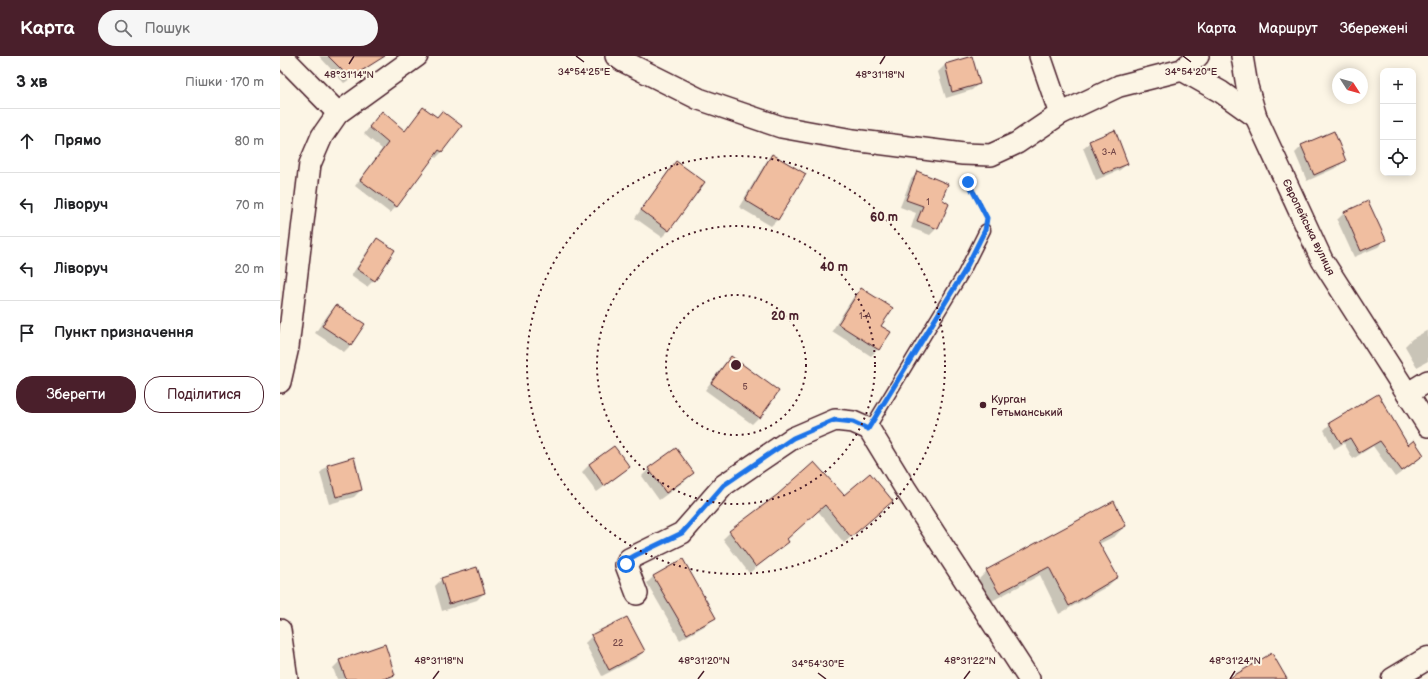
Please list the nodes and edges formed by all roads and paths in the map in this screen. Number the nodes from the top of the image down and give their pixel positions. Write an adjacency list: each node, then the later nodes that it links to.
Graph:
1 (282, 56): 8 (street)
2 (417, 56): 8 (street)
3 (616, 56): 11 (street)
4 (1040, 56): 9 (street)
5 (1198, 56): 7 (street)
6 (1242, 56): 10 (street, Європейська вулиця)
7 (1182, 70): 9 (street); 10 (street)
8 (338, 113): 14 (street)
9 (1060, 114): 11 (street)
10 (1256, 117): 15 (street, Європейська вулиця)
11 (963, 154): 12 (path)
12 (985, 230): 17 (lane)
13 (1428, 381): 15 (street)
14 (280, 382)
15 (1407, 394): 16 (street, Європейська вулиця)
16 (1428, 426)
17 (868, 429): 18 (street); 23 (street)
18 (637, 594)
19 (280, 630): 22 (street)
20 (1428, 658): 21 (main road)
21 (1402, 677)
22 (287, 679)
23 (1029, 679)

